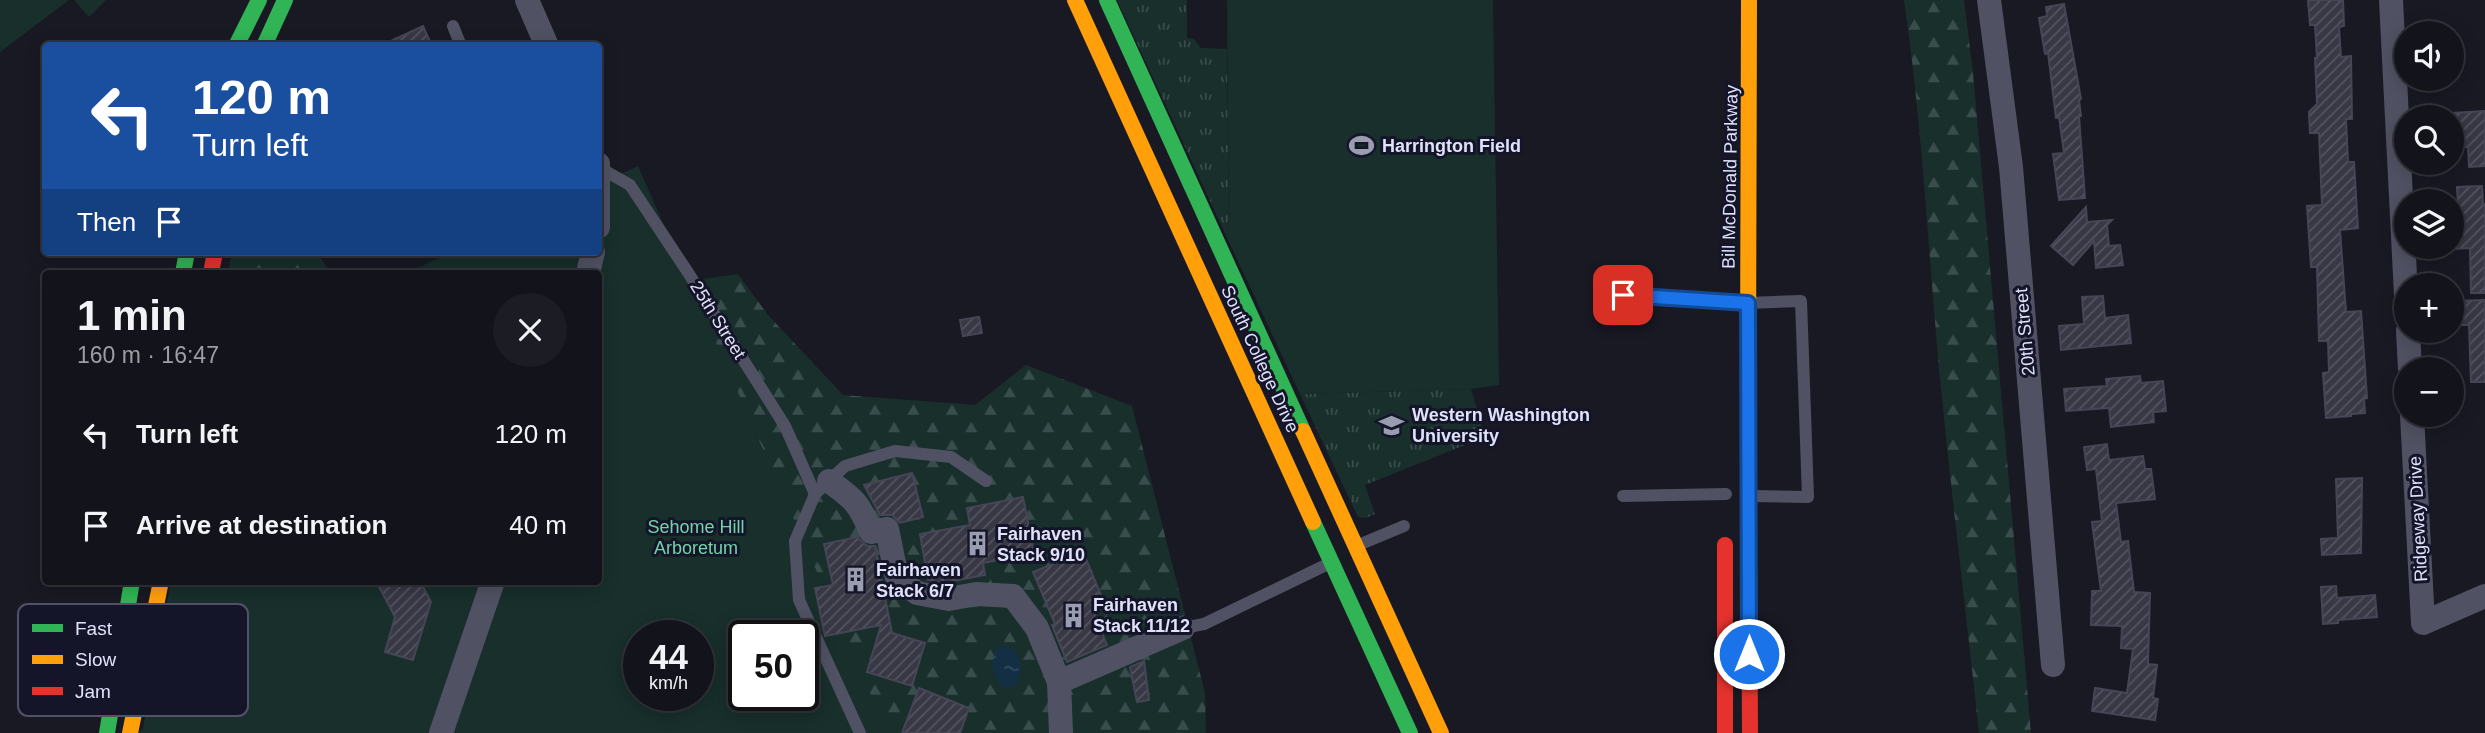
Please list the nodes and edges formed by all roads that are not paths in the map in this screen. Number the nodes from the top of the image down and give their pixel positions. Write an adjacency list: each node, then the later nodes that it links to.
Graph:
1 (259, 0): 10 (street)
2 (285, 0): 11 (street)
3 (527, 0): 13 (street)
4 (1075, 0): 26 (street, South College Drive)
5 (1107, 0): 26 (street, South College Drive)
6 (1749, 0): 17 (street, Bill McDonald Parkway)
7 (1989, 0): 34 (street, 20th Street)
8 (2391, 0): 15 (street)
9 (453, 26): 12 (lane)
10 (238, 42)
11 (266, 42)
12 (459, 42)
13 (545, 42)
14 (602, 168): 20 (lane, 25th Street)
15 (2405, 273)
16 (1623, 295): 17 (lane)
17 (1748, 303): 23 (street, Bill McDonald Parkway); 23 (lane)
18 (2414, 427): 30 (street, Ridgeway Drive)
19 (986, 481): 20 (lane)
20 (822, 488): 35 (street); 37 (lane)
21 (1726, 495): 22 (lane)
22 (1623, 496)
23 (1747, 496): 42 (street, Bill McDonald Parkway)
24 (1404, 526): 26 (lane)
25 (1726, 534): 41 (street)
26 (1344, 554): 33 (lane); 39 (street, South College Drive); 40 (street, South College Drive)
27 (131, 585): 31 (street)
28 (160, 585): 32 (street)
29 (492, 585): 36 (street)
30 (2485, 596)
31 (128, 604)
32 (156, 604)
33 (1183, 628): 35 (street)
34 (2053, 665)
35 (1059, 682): 38 (street)
36 (441, 733)
37 (860, 733)
38 (1061, 733)
39 (1410, 733)
40 (1441, 733)
41 (1725, 733)
42 (1750, 733)

